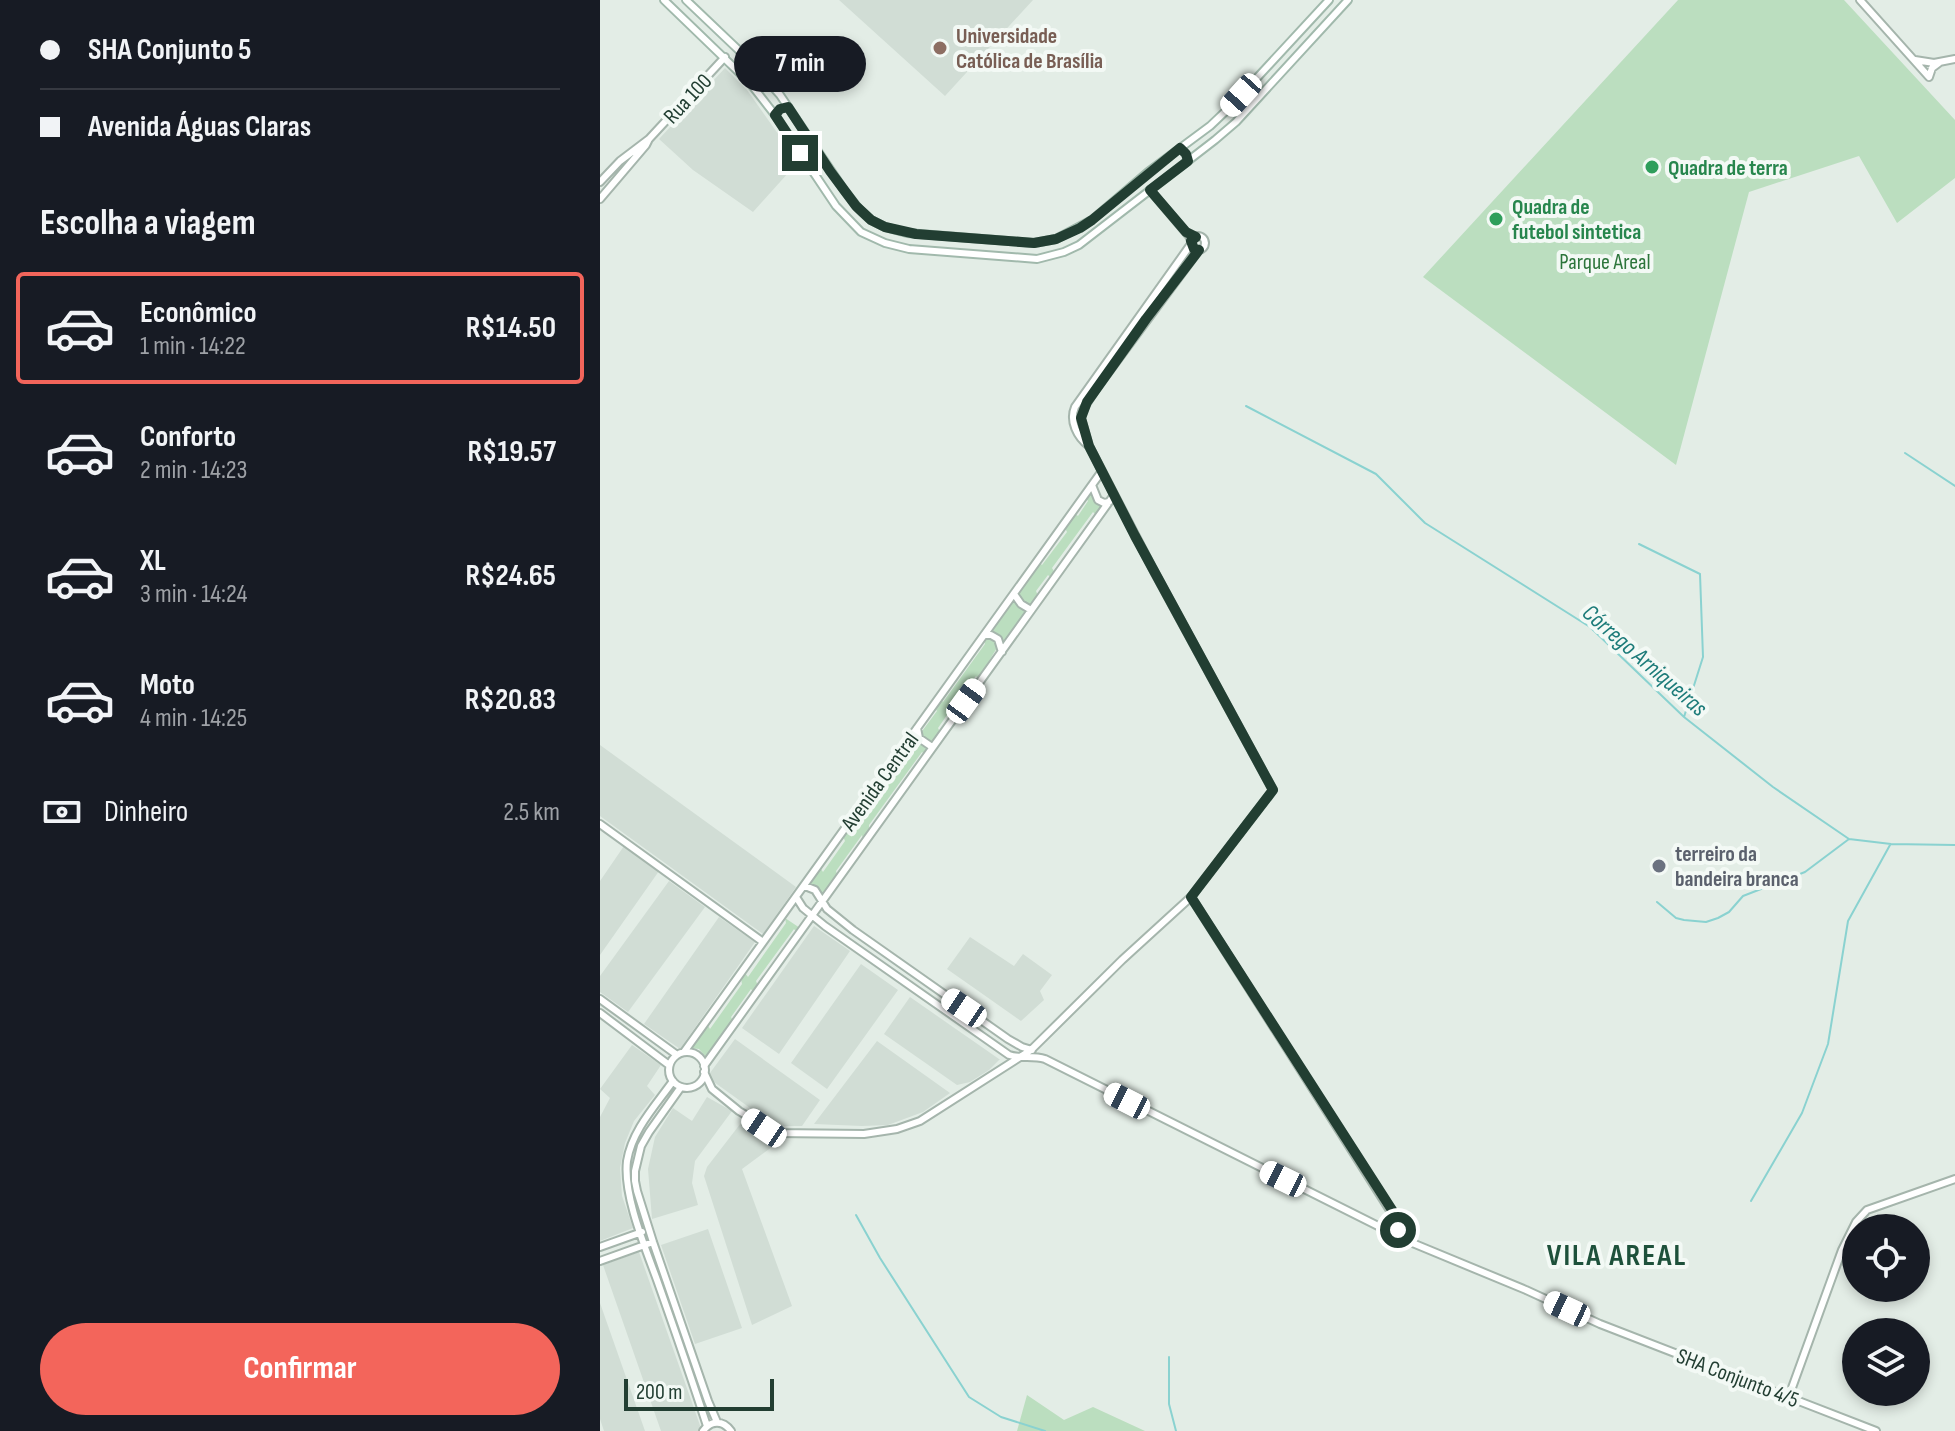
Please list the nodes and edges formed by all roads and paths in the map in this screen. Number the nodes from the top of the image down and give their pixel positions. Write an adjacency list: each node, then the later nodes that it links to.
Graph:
1 (664, 0): 10 (street)
2 (686, 0): 14 (street)
3 (1329, 0): 6 (street)
4 (1348, 0): 7 (street)
5 (1860, 0): 11 (street)
6 (1309, 21): 7 (street); 8 (street)
7 (1320, 31): 9 (street)
8 (1298, 32): 9 (street); 19 (street)
9 (1307, 45): 21 (street)
10 (725, 57): 15 (street); 18 (street, Rua 100)
11 (1913, 59): 13 (street); 13 (street)
12 (1955, 59): 13 (street)
13 (1940, 62)
14 (773, 86): 15 (street); 16 (street)
15 (759, 93): 17 (street)
16 (788, 107): 17 (street); 26 (street)
17 (775, 115): 28 (street)
18 (649, 139): 23 (street, Rua 100); 25 (street, Rua 100)
19 (1193, 139): 20 (street); 21 (street)
20 (1180, 148): 22 (street); 27 (street)
21 (1199, 153): 22 (street)
22 (1188, 161): 24 (street)
23 (600, 182)
24 (1150, 190): 29 (street); 31 (street)
25 (600, 199)
26 (878, 224): 27 (street); 28 (street)
27 (926, 235): 31 (street)
28 (869, 236): 31 (street)
29 (1193, 241): 30 (street); 30 (street); 32 (street)
30 (1199, 250): 32 (street)
31 (924, 251)
32 (1089, 446): 33 (street)
33 (1102, 471): 34 (street, Avenida Central); 35 (street)
34 (1092, 485): 36 (street); 37 (street, Avenida Central)
35 (1114, 495): 36 (street, Avenida Central); 46 (street)
36 (1109, 502): 38 (street, Avenida Central)
37 (1014, 594): 38 (street); 39 (street, Avenida Central)
38 (1031, 610): 40 (street, Avenida Central)
39 (984, 635): 40 (street); 41 (street, Avenida Central)
40 (1002, 652): 42 (street, Avenida Central)
41 (917, 728): 42 (street); 44 (street, Avenida Central)
42 (932, 747): 47 (street, Avenida Central)
43 (600, 824): 51 (street)
44 (805, 886): 45 (street, Avenida Central); 47 (street)
45 (796, 897): 49 (street); 51 (street, Avenida Central)
46 (1191, 897): 61 (street); 74 (street)
47 (823, 903): 48 (street, SHA Conjunto 4/5); 49 (street, Avenida Central)
48 (833, 914): 50 (street); 53 (street, SHA Conjunto 4/5)
49 (813, 915): 50 (street); 68 (street, Avenida Central)
50 (825, 926): 56 (street)
51 (763, 942): 62 (street, Avenida Central)
52 (600, 999): 58 (street)
53 (964, 1008): 55 (street, SHA Conjunto 4/5); 56 (street)
54 (600, 1013): 60 (street)
55 (976, 1017): 57 (street); 59 (street, SHA Conjunto 4/5)
56 (955, 1018): 57 (street)
57 (968, 1027): 63 (street)
58 (655, 1039): 60 (street); 62 (street)
59 (1020, 1046): 61 (street, SHA Conjunto 4/5); 64 (street)
60 (648, 1048): 66 (street)
61 (1031, 1050): 64 (street); 65 (street, SHA Conjunto 4/5)
62 (681, 1053): 66 (street); 68 (street)
63 (1005, 1053): 64 (street); 67 (street)
64 (1022, 1057): 65 (street); 67 (street)
65 (1045, 1059): 77 (street, SHA Conjunto 4/5)
66 (669, 1065): 69 (street)
67 (1005, 1067): 72 (street)
68 (704, 1069): 70 (street); 72 (street)
69 (673, 1081): 71 (street); 76 (street)
70 (695, 1086): 71 (street); 72 (street)
71 (681, 1087): 75 (street)
72 (712, 1089)
73 (1955, 1179): 83 (street)
74 (1401, 1224): 77 (street); 79 (street)
75 (649, 1229): 76 (street); 78 (street)
76 (641, 1232): 80 (street); 81 (street)
77 (1390, 1232): 79 (street, SHA Conjunto 4/5)
78 (653, 1242): 80 (street); 84 (street)
79 (1410, 1242): 83 (street, SHA Conjunto 4/5)
80 (645, 1245): 82 (street); 85 (street)
81 (600, 1247)
82 (600, 1261)
83 (1789, 1396): 87 (street, SHA Conjunto 4/5)
84 (717, 1422): 85 (street); 86 (street)
85 (705, 1428)
86 (731, 1431)
87 (1876, 1431)

